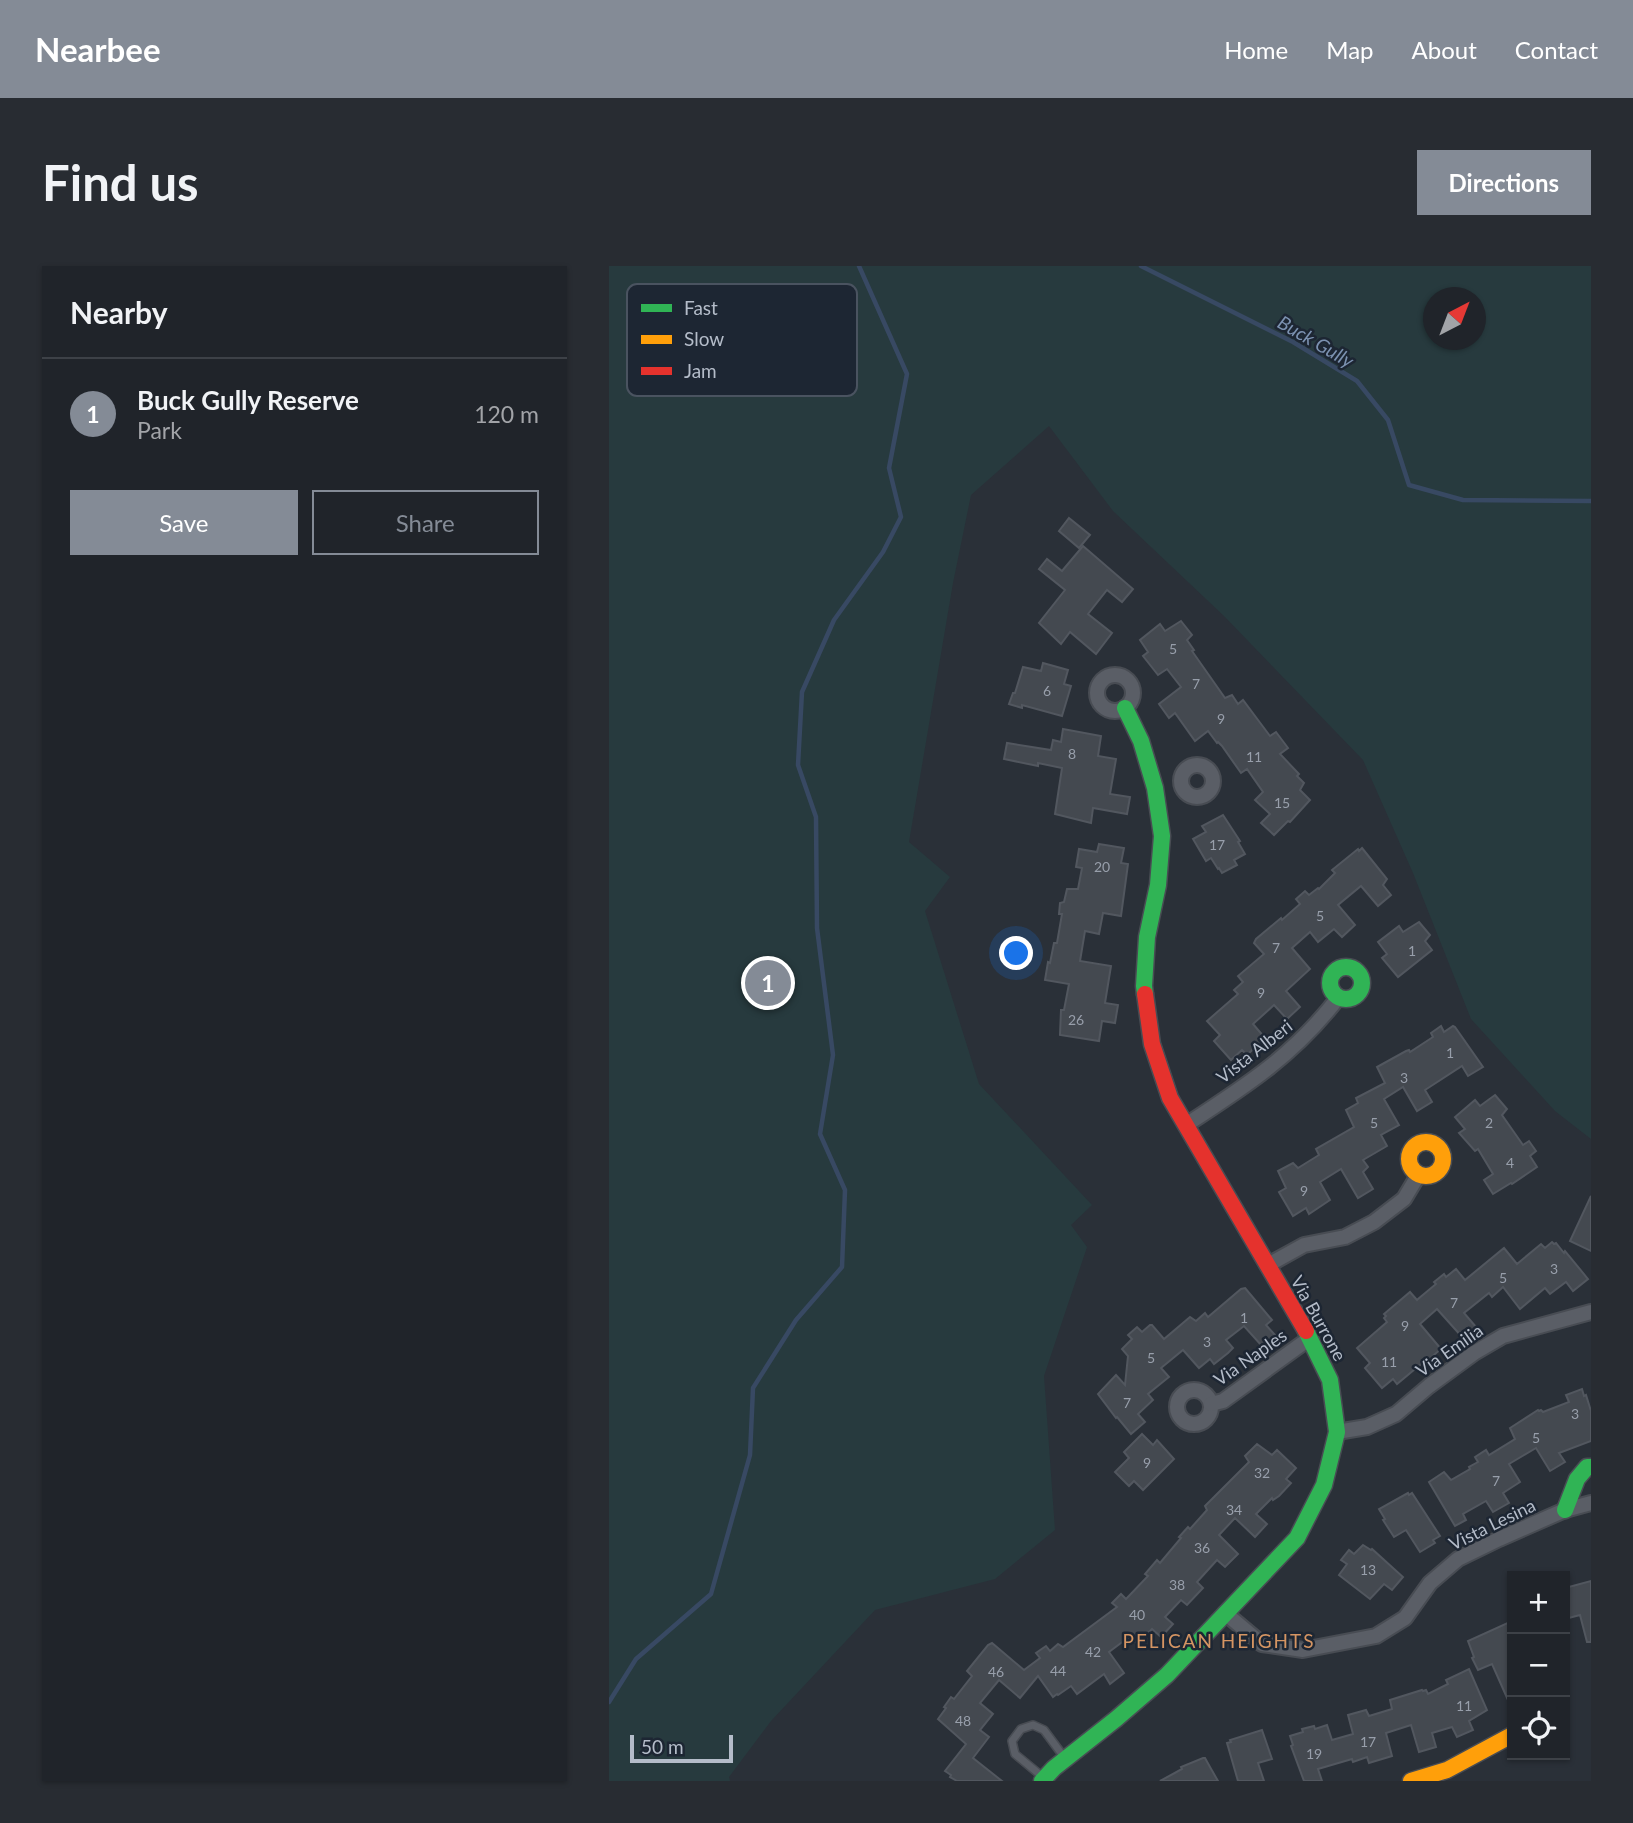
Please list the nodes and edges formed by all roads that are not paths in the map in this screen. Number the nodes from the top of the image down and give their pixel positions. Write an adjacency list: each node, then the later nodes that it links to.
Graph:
1 (1125, 708): 3 (street, Via Burrone)
2 (1182, 785): 3 (street)
3 (1155, 789): 5 (street, Via Burrone)
4 (1338, 998): 5 (street, Vista Alberi)
5 (1186, 1125): 7 (street, Via Burrone)
6 (1419, 1174): 7 (street)
7 (1268, 1265): 9 (street, Via Burrone)
8 (1591, 1312): 11 (street, Via Emilia)
9 (1310, 1338): 10 (street, Via Naples); 11 (street, Via Burrone)
10 (1211, 1404)
11 (1337, 1432): 15 (street, Via Burrone)
12 (1591, 1467): 14 (street)
13 (1591, 1503): 14 (street, Vista Lesina)
14 (1565, 1510): 15 (street, Vista Lesina)
15 (1225, 1614): 17 (street, Via Burrone)
16 (1507, 1738): 19 (street)
17 (1066, 1759): 18 (street, Via Burrone); 18 (lane)
18 (1044, 1780)
19 (1412, 1781)

